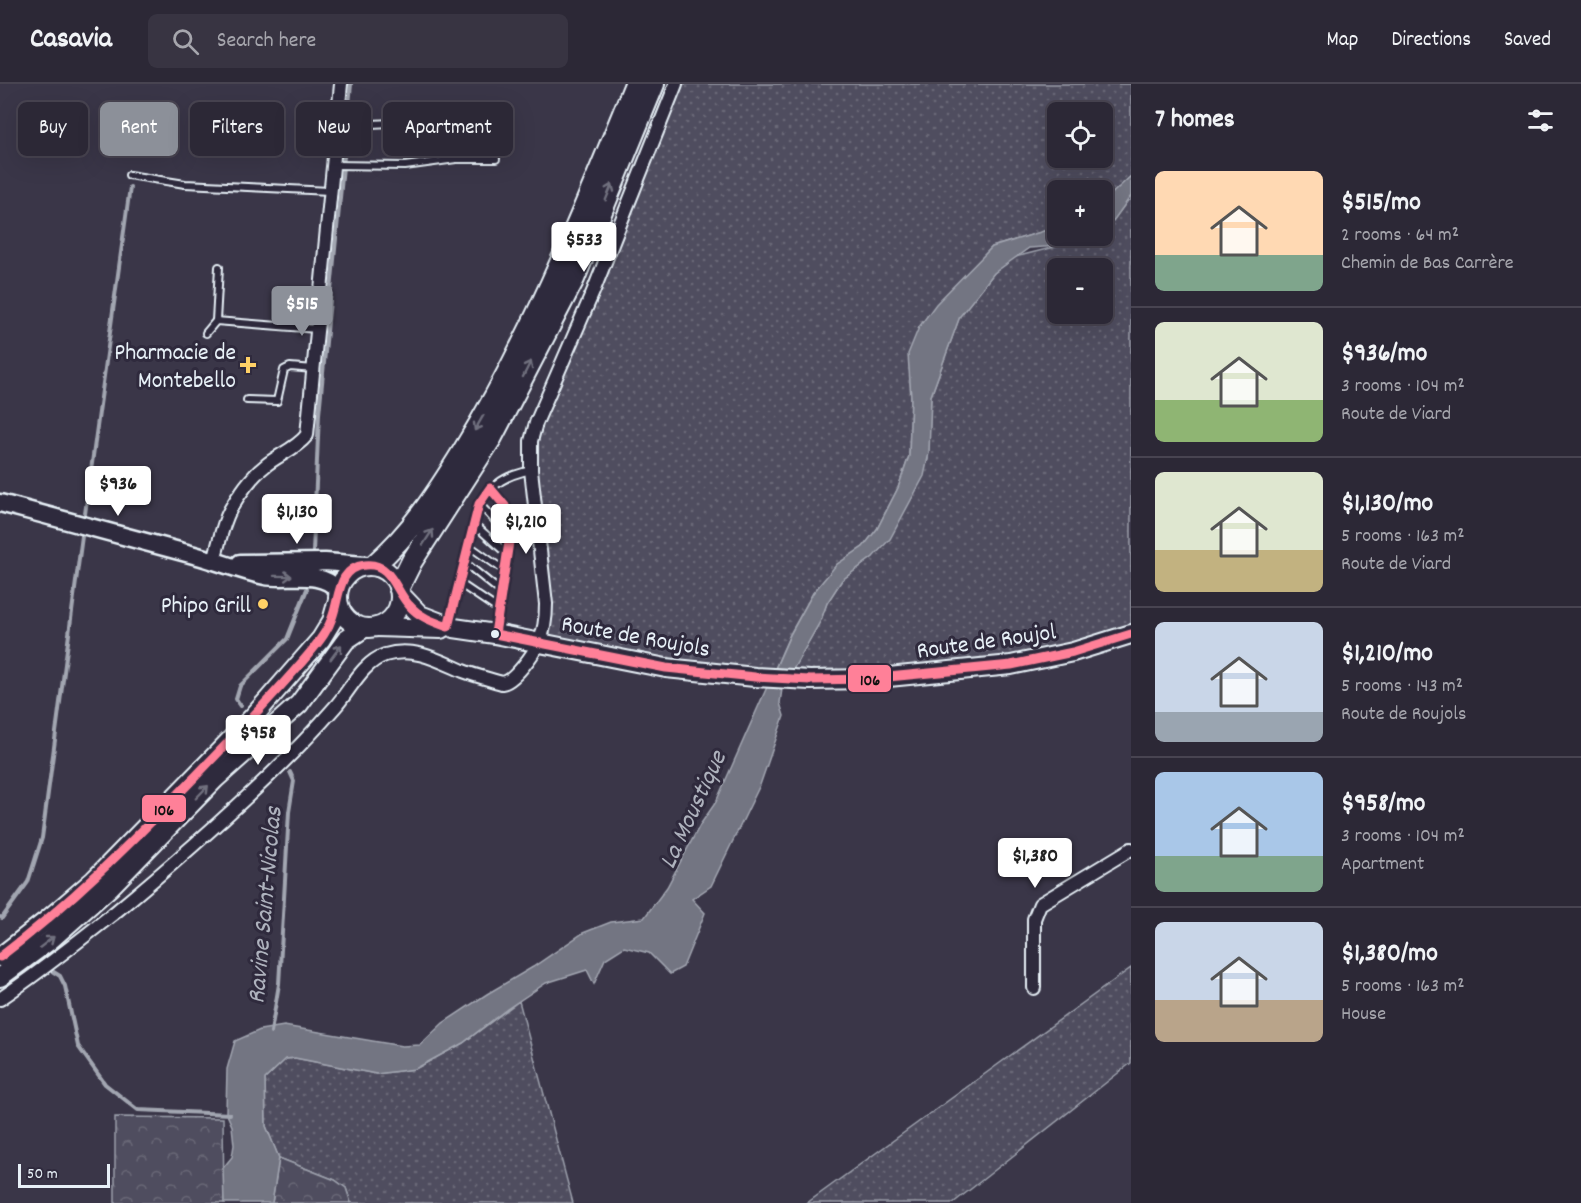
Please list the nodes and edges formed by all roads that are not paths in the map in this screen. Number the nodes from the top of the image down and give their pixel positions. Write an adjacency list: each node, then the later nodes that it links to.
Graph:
1 (341, 84): 5 (street)
2 (634, 84): 27 (highway, one-way to 27)
3 (654, 84): 30 (highway, one-way to 3)
4 (676, 84): 17 (street)
5 (340, 102)
6 (336, 156): 8 (street)
7 (496, 159): 8 (lane)
8 (335, 165): 10 (street)
9 (129, 174): 10 (lane)
10 (330, 191): 13 (street)
11 (219, 267): 12 (lane)
12 (216, 321): 13 (lane); 14 (lane)
13 (317, 329): 15 (street)
14 (206, 333)
15 (315, 369): 16 (lane); 25 (street)
16 (247, 400)
17 (531, 470): 18 (lane); 38 (street)
18 (490, 488): 20 (lane); 22 (lane)
19 (0, 503): 25 (main road)
20 (479, 504): 21 (lane); 22 (lane)
21 (474, 524): 23 (lane); 24 (lane)
22 (510, 536): 24 (lane)
23 (468, 544): 26 (lane); 28 (lane)
24 (507, 554): 28 (lane)
25 (220, 562): 27 (main road); 32 (main road, one-way to 32)
26 (464, 562): 29 (lane); 31 (lane)
27 (369, 565): 30 (main road); 32 (main road)
28 (505, 571): 31 (lane)
29 (459, 583): 33 (lane); 35 (lane)
30 (399, 591): 34 (main road); 35 (main road, Route de Roujols)
31 (501, 592): 33 (lane)
32 (338, 595): 34 (main road); 41 (main road)
33 (499, 610): 36 (lane)
34 (371, 627): 35 (main road, Route de Roujols); 42 (main road, one-way to 34)
35 (451, 628): 36 (main road, Route de Roujols)
36 (495, 634): 38 (main road, Route de Roujols)
37 (1131, 634): 39 (main road, Route de Roujol)
38 (539, 642): 39 (main road, Route de Roujols); 44 (street)
39 (810, 680)
40 (1131, 849): 43 (street)
41 (0, 957)
42 (0, 977)
43 (1034, 988)
44 (0, 999)

